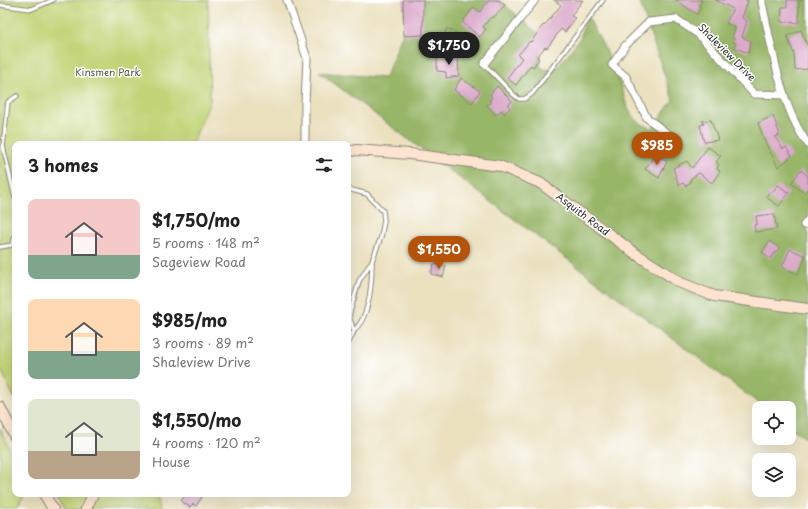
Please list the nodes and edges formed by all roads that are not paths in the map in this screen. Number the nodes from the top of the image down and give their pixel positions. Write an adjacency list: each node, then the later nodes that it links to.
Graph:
1 (53, 0): 6 (lane)
2 (287, 0): 11 (street)
3 (535, 0): 7 (street)
4 (603, 0): 7 (lane)
5 (762, 0): 8 (street)
6 (0, 5)
7 (484, 64)
8 (784, 95): 10 (street, Shaleview Drive); 12 (street)
9 (17, 96): 14 (lane)
10 (678, 139)
11 (306, 141)
12 (808, 144)
13 (351, 151): 20 (street, Asquith Road)
14 (12, 185)
15 (351, 189): 18 (lane)
16 (12, 245): 17 (lane)
17 (0, 247)
18 (372, 261): 19 (lane); 22 (lane)
19 (351, 306)
20 (808, 309)
21 (351, 324): 22 (lane)
22 (354, 331): 23 (lane)
23 (351, 338)
24 (0, 406): 25 (street)
25 (12, 431)
26 (46, 497): 28 (street)
27 (92, 497): 29 (street)
28 (53, 509)
29 (86, 509)

